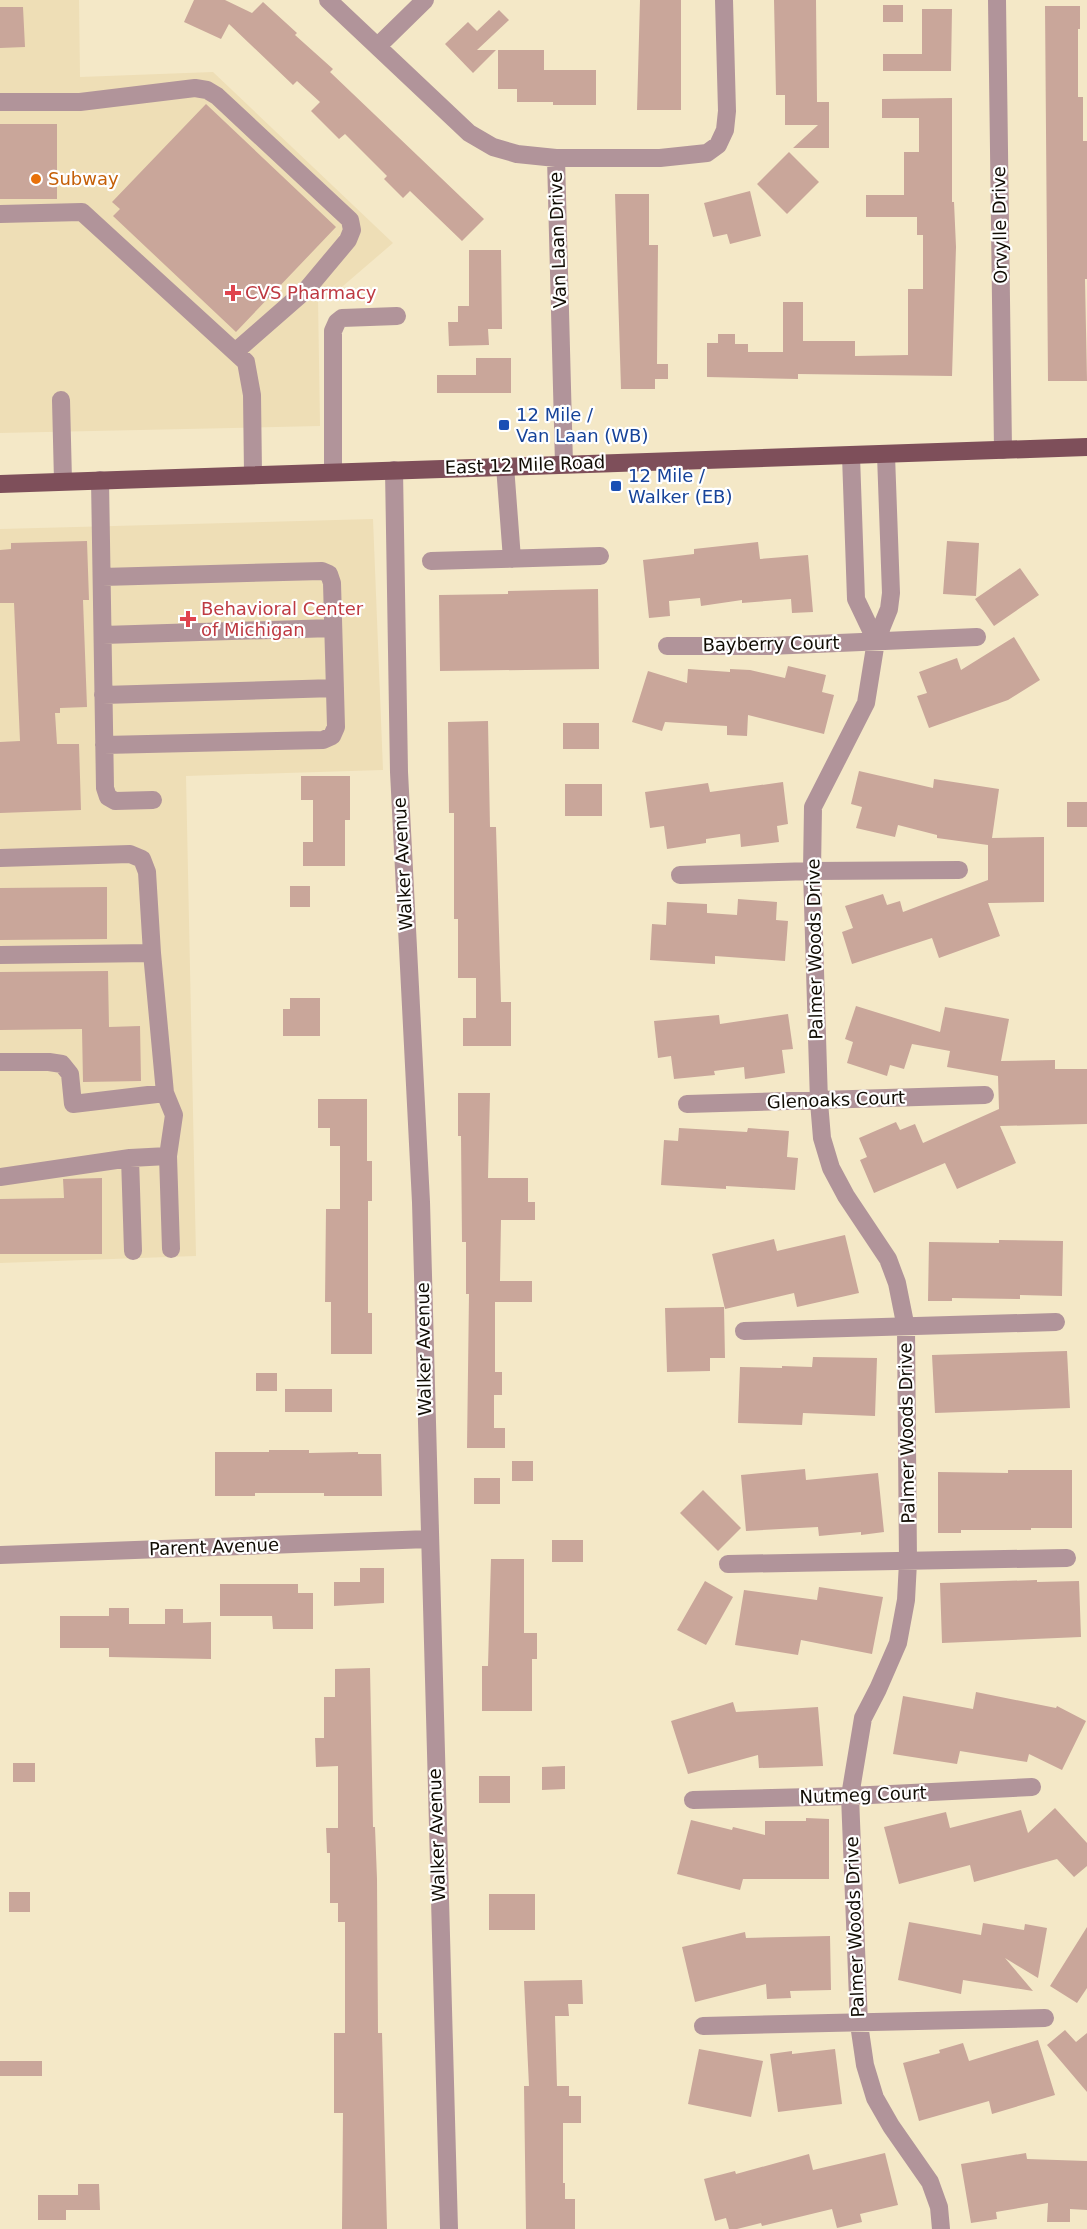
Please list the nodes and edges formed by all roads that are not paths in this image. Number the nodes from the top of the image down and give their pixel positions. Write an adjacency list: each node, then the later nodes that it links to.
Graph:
1 (328, 0): 5 (street, Van Laan Drive)
2 (425, 0): 5 (street)
3 (724, 0): 7 (street)
4 (997, 0): 13 (street, Orvylle Drive)
5 (378, 46): 7 (street, Van Laan Drive)
6 (0, 102): 10 (street)
7 (556, 158): 16 (street, Van Laan Drive)
8 (0, 214): 10 (street)
9 (397, 316): 19 (street)
10 (235, 352): 20 (street)
11 (61, 400): 22 (street)
12 (1087, 447): 13 (main road, East 12 Mile Road)
13 (1003, 450): 14 (main road, East 12 Mile Road)
14 (886, 455): 15 (main road, East 12 Mile Road); 31 (street, Palmer Woods Drive)
15 (851, 456): 16 (main road, East 12 Mile Road); 31 (street)
16 (564, 464): 17 (main road, East 12 Mile Road)
17 (505, 466): 18 (main road, East 12 Mile Road); 25 (street)
18 (394, 470): 19 (main road, East 12 Mile Road); 56 (street, Walker Avenue)
19 (333, 471): 20 (main road, East 12 Mile Road)
20 (253, 474): 21 (main road, East 12 Mile Road)
21 (100, 480): 22 (main road, East 12 Mile Road); 27 (street)
22 (63, 482): 23 (main road, East 12 Mile Road)
23 (0, 484)
24 (600, 556): 25 (street)
25 (512, 558): 26 (street)
26 (431, 561)
27 (102, 577): 28 (street); 29 (street)
28 (333, 628): 29 (street); 33 (street)
29 (103, 635): 34 (street)
30 (976, 637): 31 (street, Bayberry Court)
31 (876, 641): 32 (street, Bayberry Court); 39 (street, Palmer Woods Drive)
32 (667, 646)
33 (335, 688): 34 (street); 35 (street)
34 (104, 695): 35 (street)
35 (104, 746): 36 (street)
36 (153, 800)
37 (0, 858): 41 (street)
38 (959, 870): 39 (street)
39 (812, 871): 40 (street); 46 (street, Palmer Woods Drive)
40 (680, 875)
41 (152, 953): 42 (street); 44 (street)
42 (0, 955)
43 (0, 1062): 44 (street)
44 (165, 1093): 48 (street)
45 (986, 1095): 46 (street, Glenoaks Court)
46 (819, 1102): 47 (street, Glenoaks Court); 54 (street, Palmer Woods Drive)
47 (687, 1104)
48 (168, 1156): 49 (street); 51 (street)
49 (130, 1158): 50 (street); 52 (street)
50 (0, 1177)
51 (171, 1249)
52 (133, 1251)
53 (1056, 1322): 54 (street)
54 (906, 1328): 55 (street); 59 (street, Palmer Woods Drive)
55 (744, 1331)
56 (429, 1539): 57 (street, Parent Avenue); 67 (street, Walker Avenue)
57 (0, 1555)
58 (1067, 1558): 59 (street)
59 (908, 1562): 60 (street); 62 (street, Palmer Woods Drive)
60 (728, 1564)
61 (1032, 1787): 62 (street, Nutmeg Court)
62 (850, 1796): 63 (street, Nutmeg Court); 65 (street, Palmer Woods Drive)
63 (693, 1800)
64 (1045, 2018): 65 (street)
65 (859, 2024): 66 (street); 68 (street, Palmer Woods Drive)
66 (703, 2026)
67 (449, 2229)
68 (941, 2229)

